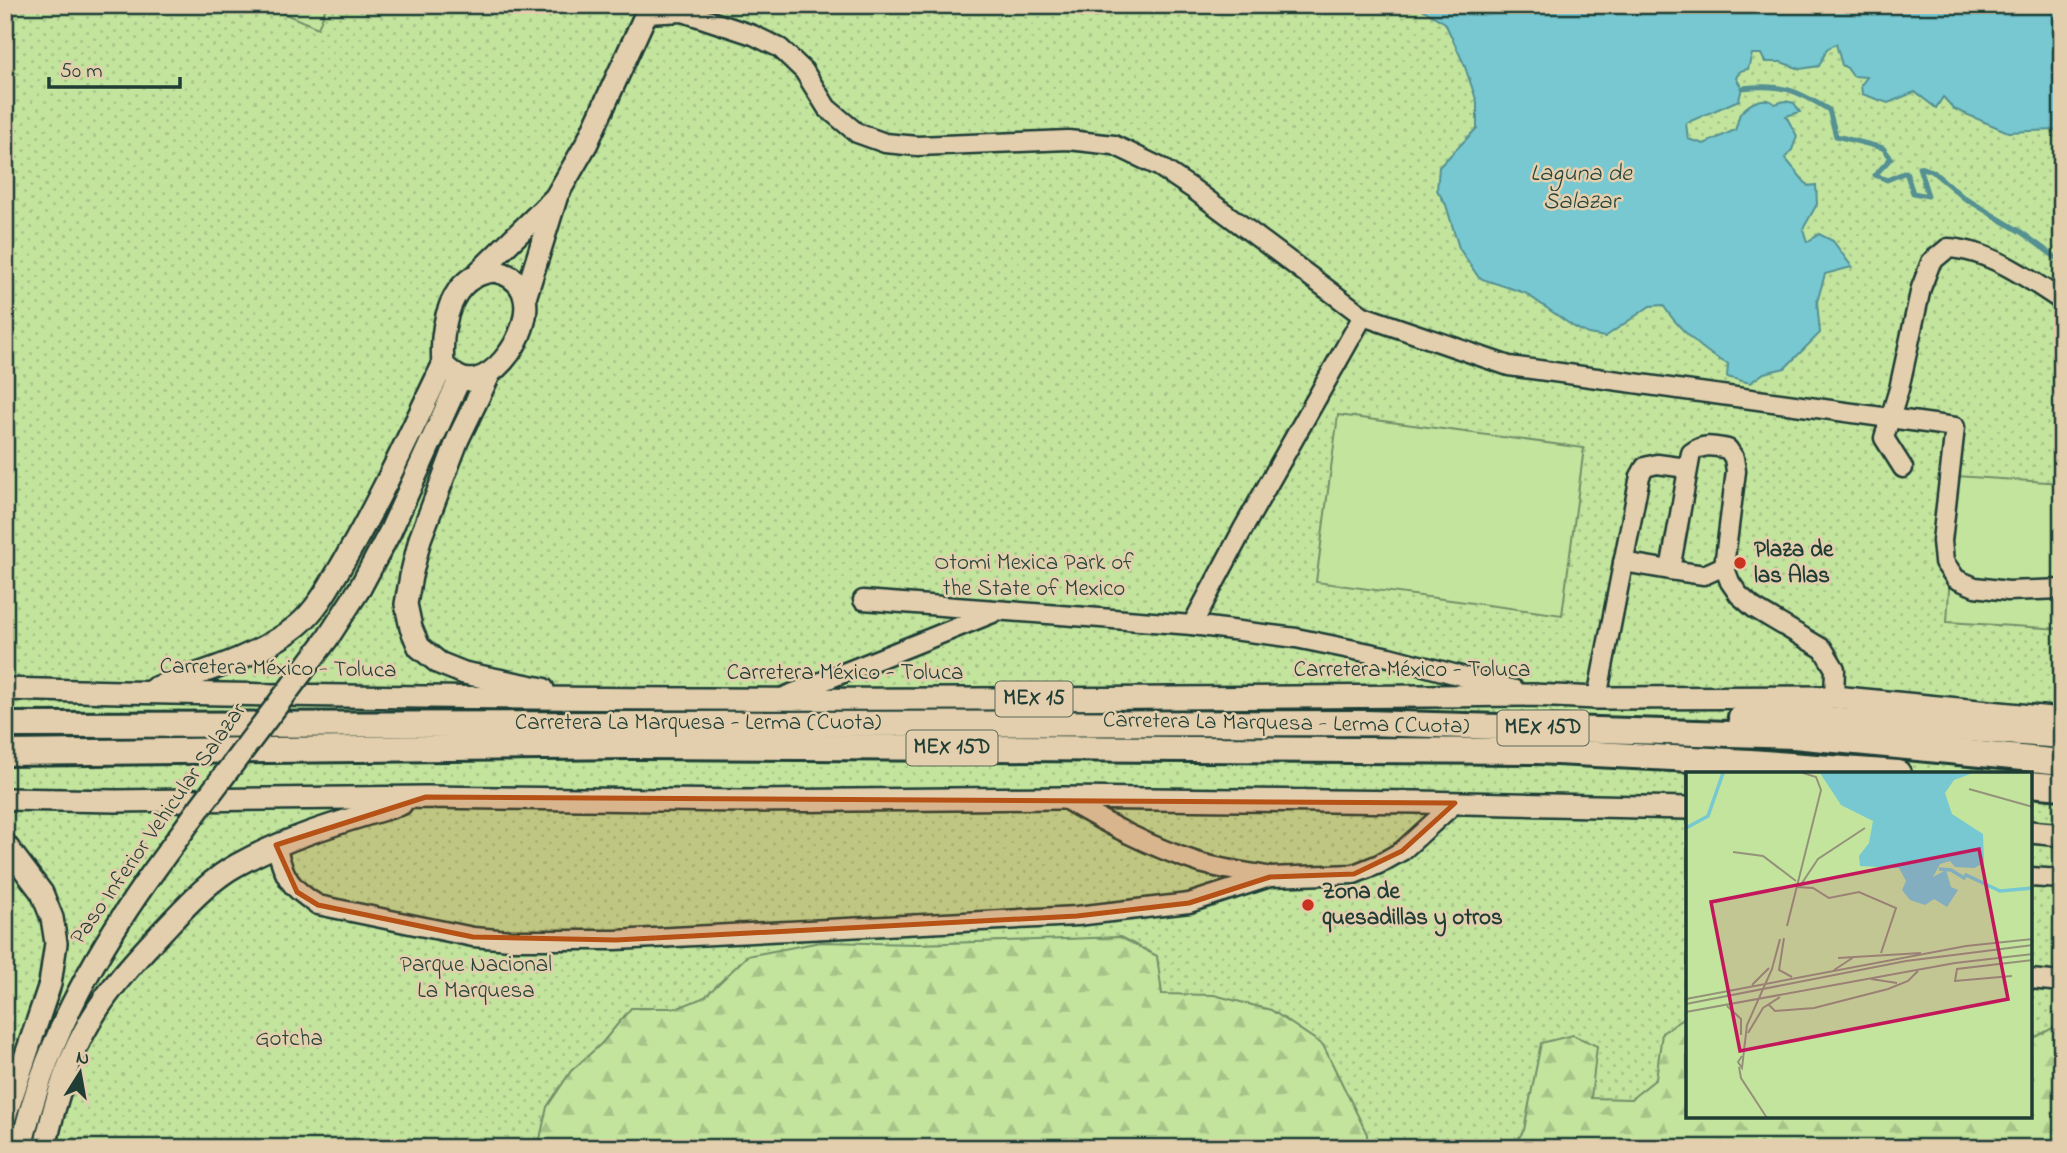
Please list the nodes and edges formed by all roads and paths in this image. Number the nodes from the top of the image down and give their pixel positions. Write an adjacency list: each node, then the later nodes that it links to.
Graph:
1 (689, 9): 2 (street); 7 (street)
2 (648, 10): 3 (main road)
3 (557, 195): 4 (main road); 5 (main road)
4 (480, 272): 5 (main road); 8 (main road)
5 (526, 295): 9 (main road)
6 (2062, 301): 11 (street)
7 (1363, 316): 11 (street); 20 (street)
8 (443, 365): 10 (main road); 22 (main road)
9 (490, 373): 10 (main road); 26 (main road)
10 (460, 378): 52 (main road, Paso Inferior Vehicular Salazar, bridge)
11 (1891, 417): 13 (street); 17 (street)
12 (1687, 468): 14 (street); 15 (street); 16 (street)
13 (1903, 468)
14 (1623, 562): 16 (street); 25 (street)
15 (1724, 566): 16 (street); 24 (street)
16 (1670, 570)
17 (2062, 589)
18 (863, 600): 19 (street)
19 (1000, 610): 20 (street); 27 (street)
20 (1192, 625): 23 (street)
21 (5, 689): 22 (main road, Carretera México - Toluca / MEX 15)
22 (139, 693): 26 (main road, Carretera México - Toluca / MEX 15)
23 (1531, 695): 25 (main road, Carretera México - Toluca / MEX 15); 27 (main road, Carretera México - Toluca / MEX 15)
24 (1834, 697): 25 (main road, Carretera México - Toluca / MEX 15); 28 (main road, Carretera México - Toluca / MEX 15)
25 (1597, 698)
26 (593, 699): 27 (main road, Carretera México - Toluca / MEX 15)
27 (778, 700)
28 (2062, 719)
29 (1366, 723): 30 (highway, Carretera La Marquesa - Lerma (Cuota) / MEX 15D); 31 (highway); 33 (highway, Carretera La Marquesa - Lerma (Cuota) / MEX 15D)
30 (5, 724)
31 (2062, 736)
32 (5, 753): 34 (highway, Carretera La Marquesa - Lerma (Cuota) / MEX 15D)
33 (2062, 762)
34 (1885, 772)
35 (2032, 784): 36 (highway)
36 (2062, 787)
37 (426, 797): 38 (main road); 39 (main road); 45 (main road)
38 (1063, 798): 40 (main road); 46 (street)
39 (5, 799)
40 (1455, 803): 41 (main road); 46 (street)
41 (1686, 808)
42 (2032, 832): 43 (main road)
43 (2062, 835)
44 (5, 844): 51 (main road)
45 (276, 845): 46 (street); 53 (main road)
46 (1270, 877)
47 (2032, 877): 48 (street)
48 (2062, 879)
49 (2032, 979): 50 (street)
50 (2062, 982)
51 (5, 1117)
52 (21, 1148)
53 (45, 1148)

